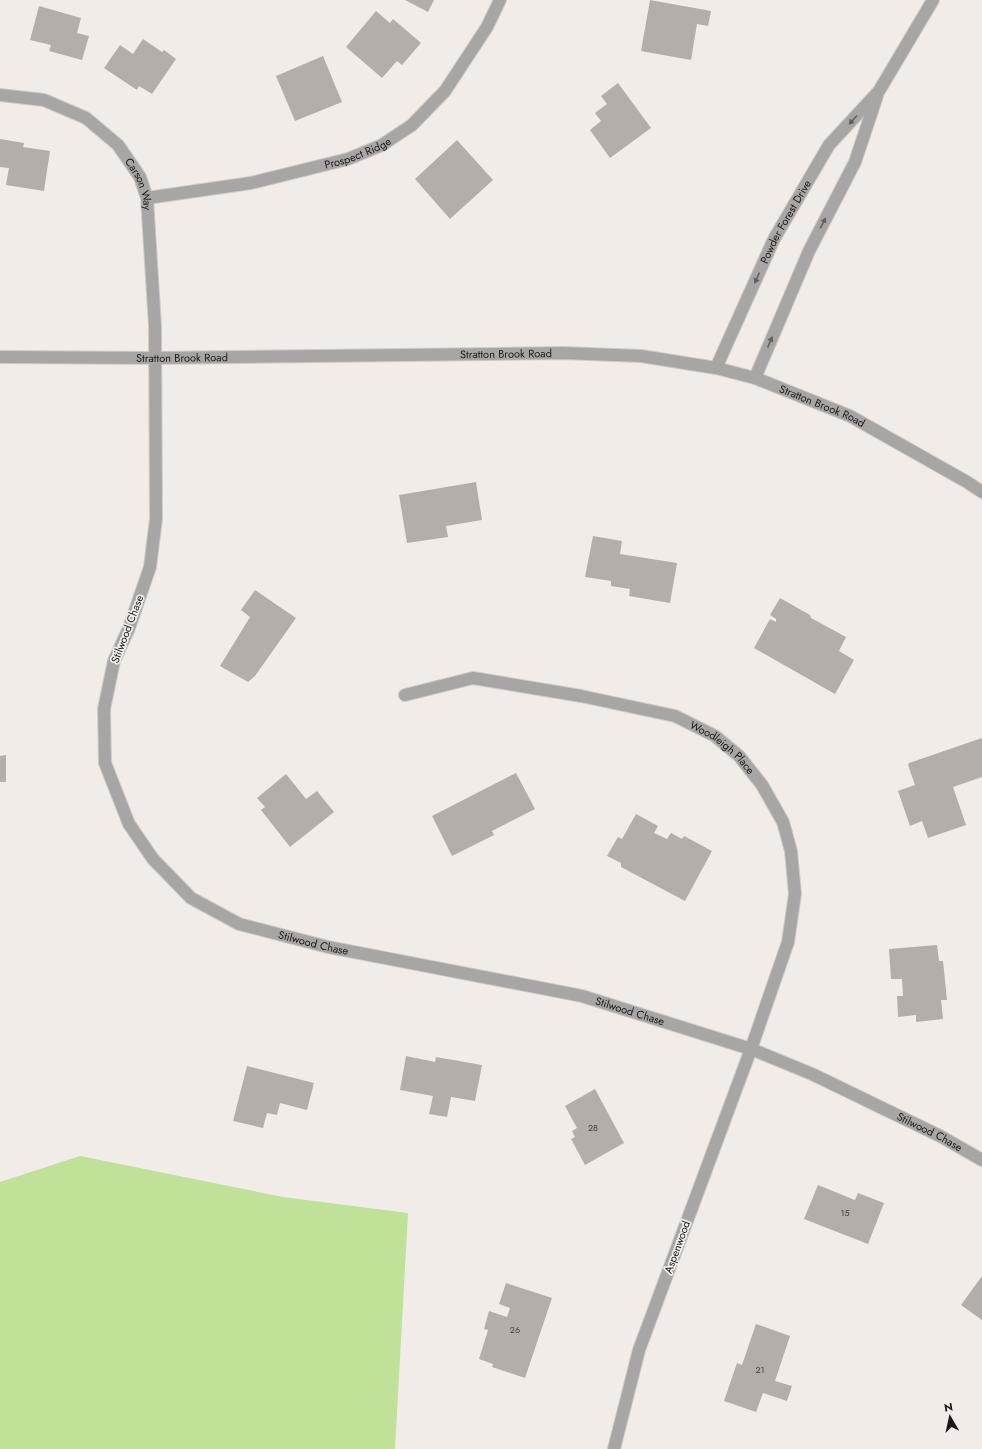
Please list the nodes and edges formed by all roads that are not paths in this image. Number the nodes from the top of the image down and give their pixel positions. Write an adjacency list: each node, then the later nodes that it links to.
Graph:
1 (500, 0): 5 (street, Prospect Ridge)
2 (934, 0): 3 (street, Powder Forest Drive)
3 (879, 91): 8 (street, Powder Forest Drive, one-way to 8); 9 (street, Powder Forest Drive, one-way to 3)
4 (0, 95): 5 (street, Carson Way)
5 (147, 198): 7 (street, Carson Way)
6 (0, 358): 7 (street, Stratton Brook Road)
7 (155, 358): 8 (street, Stratton Brook Road); 12 (street, Stilwood Chase)
8 (716, 368): 9 (street, Stratton Brook Road)
9 (754, 378): 10 (street, Stratton Brook Road)
10 (982, 492)
11 (405, 695): 12 (street, Woodleigh Place)
12 (751, 1049): 13 (street, Stilwood Chase); 14 (street, Aspenwood)
13 (982, 1160)
14 (614, 1449)

